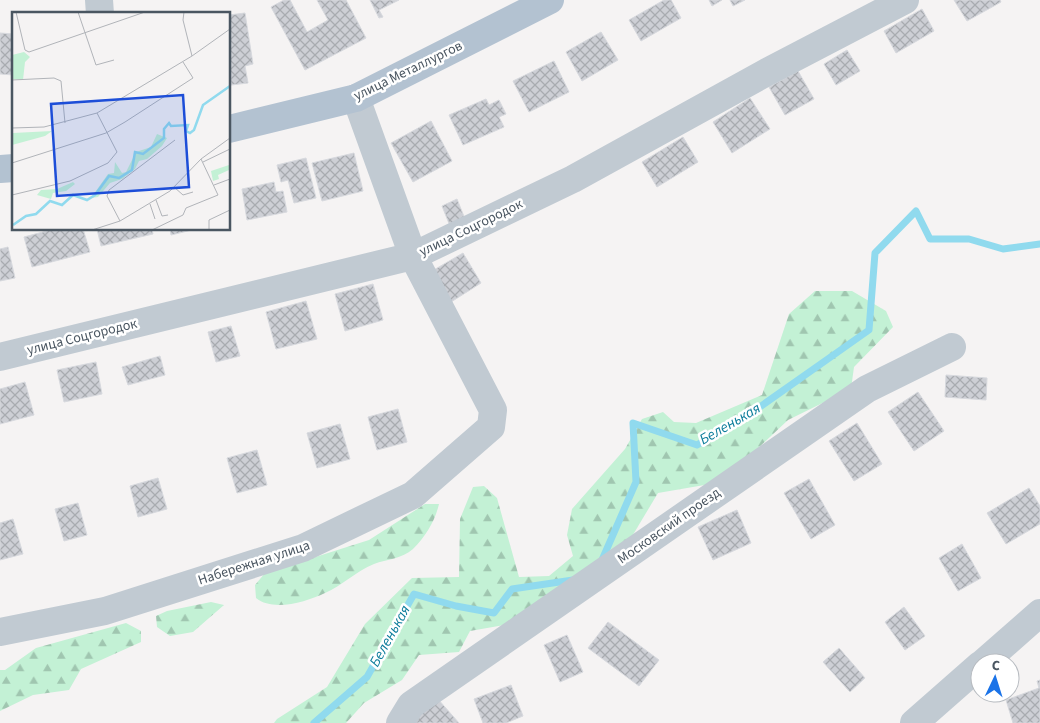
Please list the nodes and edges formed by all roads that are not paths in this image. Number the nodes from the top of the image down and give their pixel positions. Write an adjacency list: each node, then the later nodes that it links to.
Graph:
1 (550, 0): 3 (main road, улица Металлургов)
2 (905, 0): 5 (street, улица Соцгородок)
3 (356, 98): 4 (main road, улица Металлургов); 5 (street)
4 (230, 129)
5 (413, 256): 7 (street, улица Соцгородок); 9 (street, Набережная улица)
6 (952, 347): 13 (street, Московский проезд)
7 (0, 357)
8 (1040, 613): 10 (street)
9 (0, 632)
10 (994, 653)
11 (970, 674): 12 (street)
12 (919, 721)
13 (400, 723)

